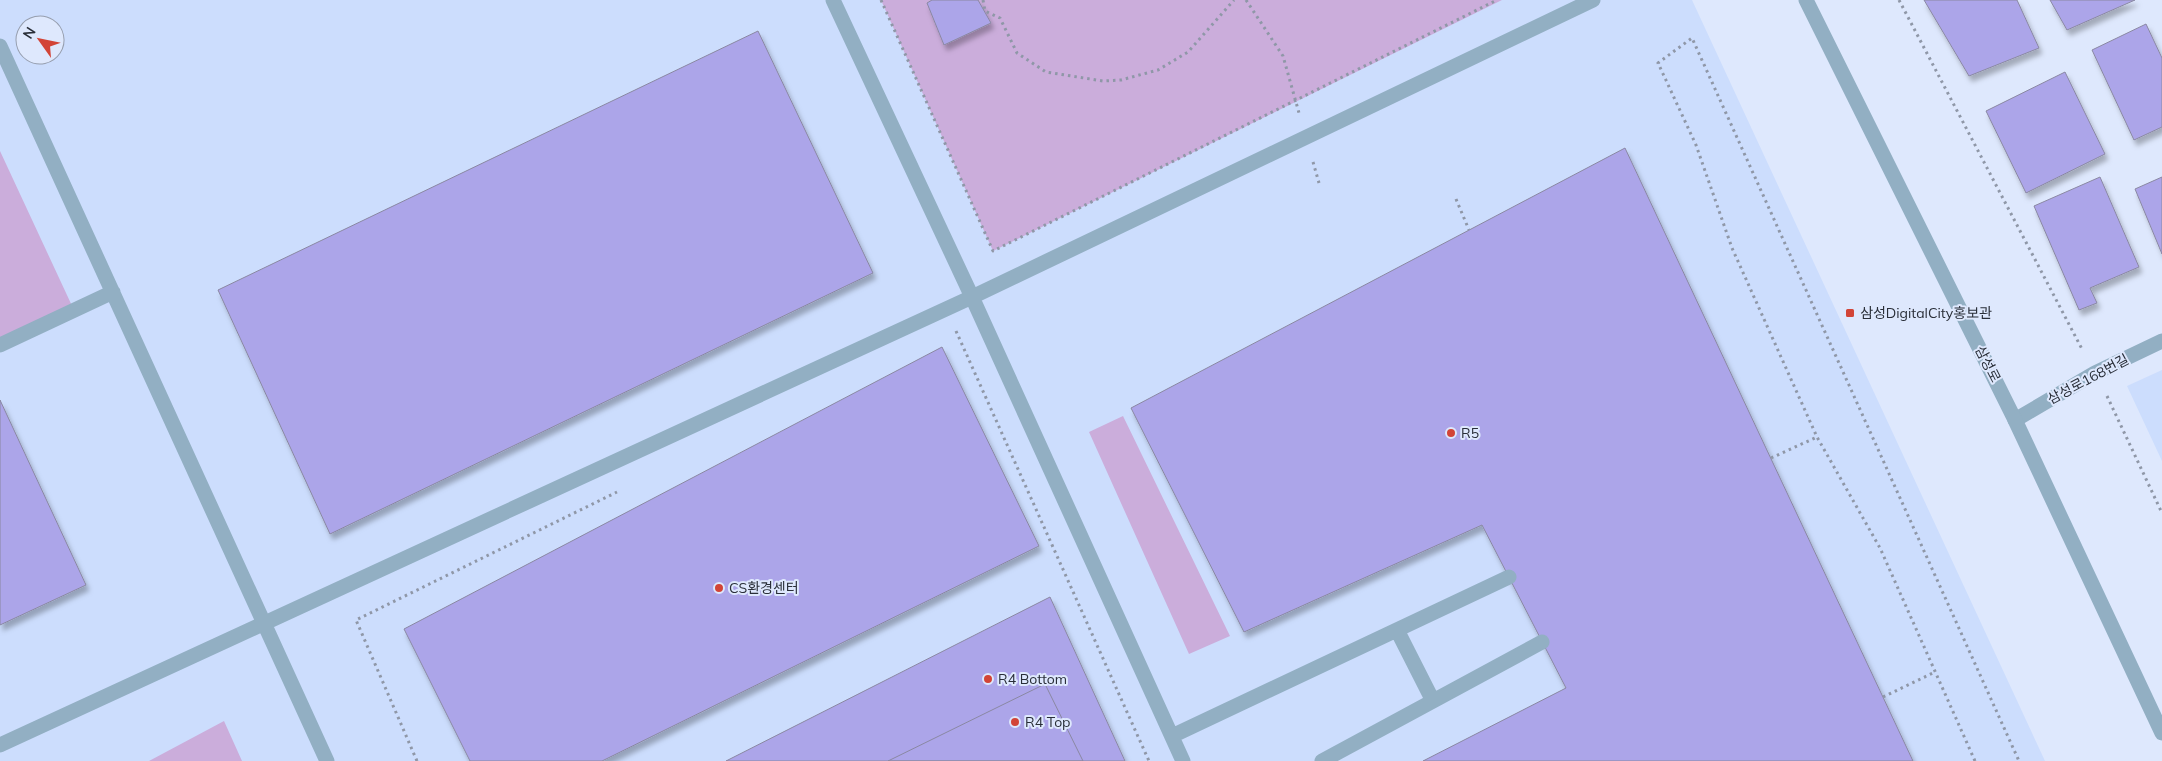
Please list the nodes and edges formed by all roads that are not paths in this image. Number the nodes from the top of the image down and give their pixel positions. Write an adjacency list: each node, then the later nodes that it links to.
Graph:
1 (833, 0): 6 (street)
2 (1593, 0): 6 (street)
3 (1806, 0): 9 (street, 삼성로)
4 (0, 46): 5 (street)
5 (114, 292): 8 (street); 11 (street)
6 (972, 297): 11 (street); 16 (street)
7 (2162, 341): 9 (street, 삼성로168번길)
8 (0, 346)
9 (2015, 420): 15 (street, 삼성로)
10 (1509, 577): 12 (street)
11 (265, 621): 17 (street); 18 (street)
12 (1398, 630): 14 (street); 16 (street)
13 (1542, 642): 14 (street)
14 (1432, 701): 20 (street)
15 (2162, 733)
16 (1172, 736): 19 (street)
17 (0, 745)
18 (327, 761)
19 (1184, 761)
20 (1322, 761)

